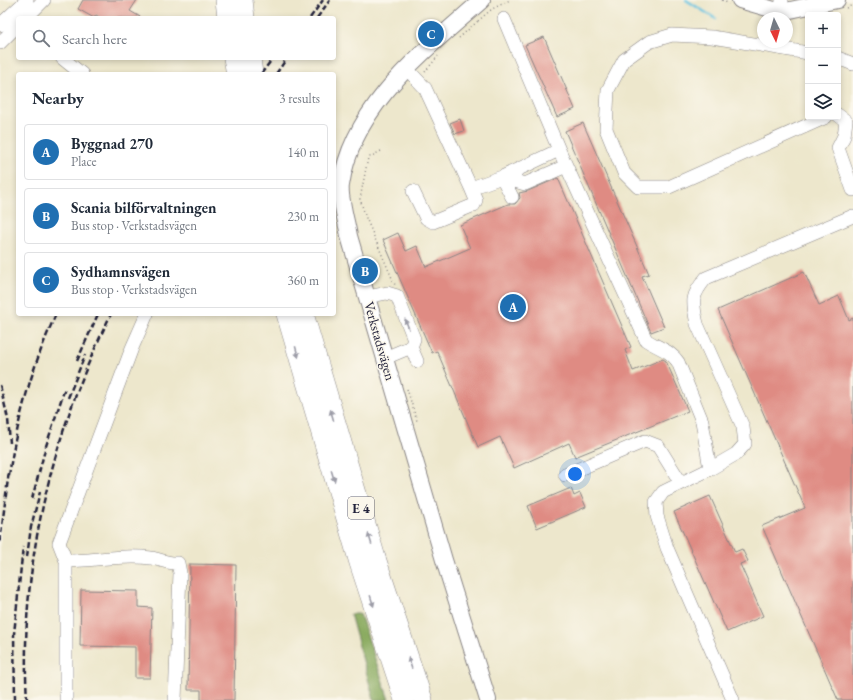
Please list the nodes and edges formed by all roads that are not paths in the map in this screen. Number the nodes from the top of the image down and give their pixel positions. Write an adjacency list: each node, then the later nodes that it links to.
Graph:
1 (28, 0): 13 (street)
2 (44, 0): 9 (street)
3 (225, 0): 10 (highway)
4 (243, 0): 11 (highway)
5 (482, 0): 22 (main road, Verkstadsvägen)
6 (740, 0): 8 (main road)
7 (837, 0): 8 (main road)
8 (781, 6)
9 (28, 16)
10 (227, 16)
11 (245, 16)
12 (504, 19): 28 (street)
13 (0, 25)
14 (16, 28): 15 (street)
15 (0, 43)
16 (805, 52): 27 (street)
17 (841, 59): 21 (street)
18 (64, 60): 23 (street)
19 (233, 60): 24 (highway)
20 (251, 60): 25 (highway)
21 (853, 64)
22 (407, 69): 31 (street); 36 (main road, Verkstadsvägen)
23 (80, 72)
24 (236, 72)
25 (253, 72)
26 (841, 118): 32 (street)
27 (819, 120)
28 (559, 150): 29 (street); 30 (street)
29 (566, 166): 30 (street); 43 (street)
30 (507, 175): 31 (street); 34 (street)
31 (471, 188): 33 (street)
32 (853, 190)
33 (413, 191)
34 (512, 197)
35 (853, 216): 43 (street)
36 (367, 297): 40 (street, one-way to 36); 41 (main road, Verkstadsvägen)
37 (146, 316): 46 (street)
38 (287, 316): 49 (highway, E 4, one-way to 49)
39 (305, 316): 50 (highway, E 4, one-way to 39)
40 (411, 347): 41 (street); 42 (street)
41 (385, 358): 51 (main road, Verkstadsvägen)
42 (417, 361)
43 (710, 469): 45 (street)
44 (565, 475): 45 (street)
45 (681, 483): 52 (street)
46 (66, 561): 47 (street); 48 (street)
47 (66, 700)
48 (175, 700)
49 (404, 700)
50 (423, 700)
51 (488, 700)
52 (733, 700)

